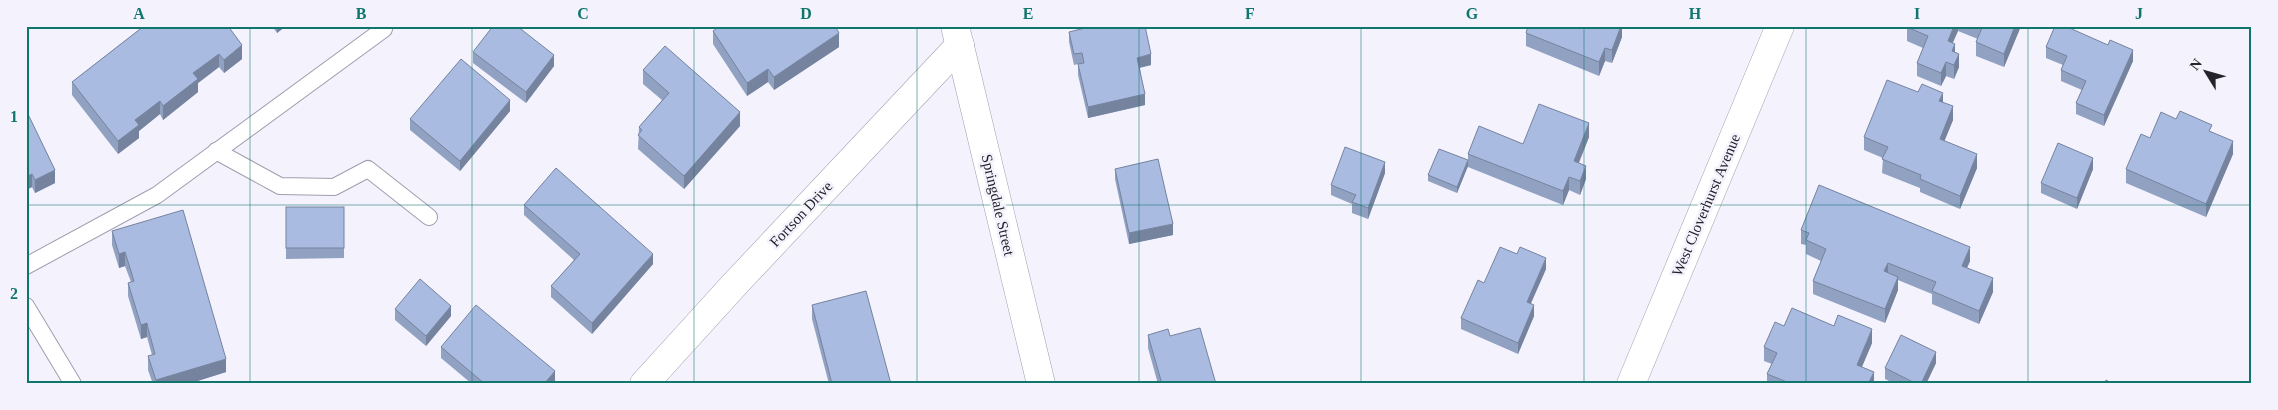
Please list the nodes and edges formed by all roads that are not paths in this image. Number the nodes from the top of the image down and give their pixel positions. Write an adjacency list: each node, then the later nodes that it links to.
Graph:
1 (1780, 26): 11 (street, West Cloverhurst Avenue)
2 (384, 29): 4 (lane)
3 (958, 36): 9 (street, Fortson Drive); 10 (street, Springdale Street)
4 (216, 151): 5 (lane); 6 (lane)
5 (429, 217)
6 (26, 266)
7 (26, 306): 8 (lane)
8 (73, 384)
9 (644, 384)
10 (1041, 384)
11 (1631, 384)

